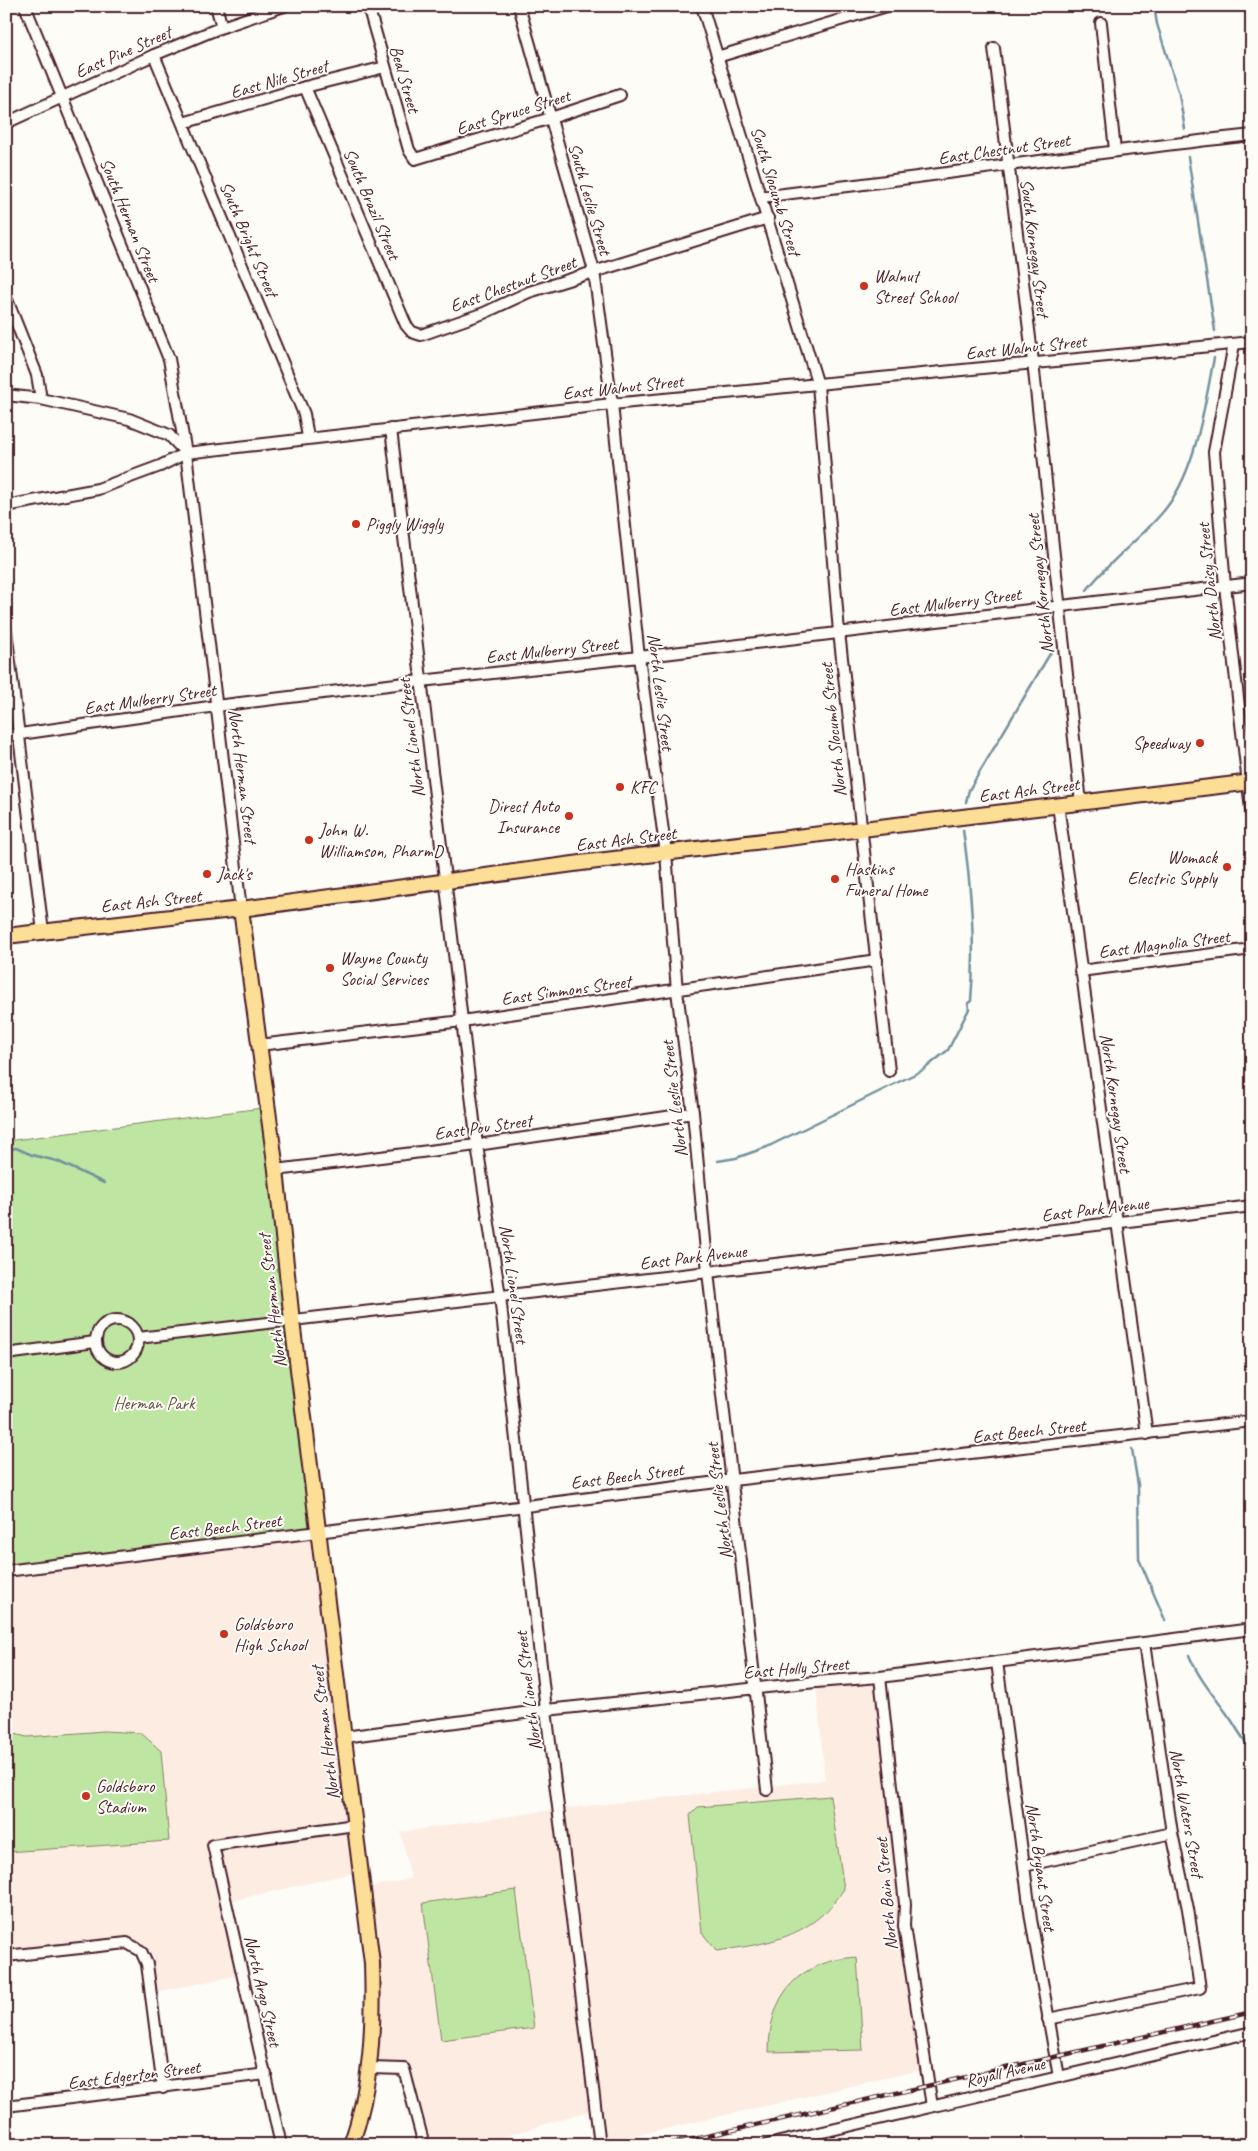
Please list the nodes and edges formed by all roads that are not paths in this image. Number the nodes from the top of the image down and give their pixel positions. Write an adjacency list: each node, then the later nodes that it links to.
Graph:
1 (25, 6): 16 (street, South Herman Street)
2 (216, 6): 9 (street)
3 (284, 6): 9 (street, East Pine Street)
4 (368, 6): 13 (street, Beal Street)
5 (519, 6): 17 (street, South Leslie Street)
6 (702, 6): 12 (street, South Slocumb Street)
7 (887, 6): 12 (street)
8 (1101, 23): 21 (street)
9 (222, 27): 11 (street, East Pine Street)
10 (994, 48): 23 (street, South Kornegay Street)
11 (154, 55): 16 (street, East Pine Street); 19 (street, South Bright Street)
12 (717, 57): 24 (street, South Slocumb Street)
13 (385, 67): 14 (street, East Nile Street); 22 (street, Beal Street)
14 (305, 87): 19 (street, East Nile Street); 28 (street, South Brazil Street)
15 (620, 95): 17 (street, East Spruce Street)
16 (63, 98): 18 (street, East Pine Street); 38 (street, South Herman Street)
17 (551, 118): 22 (street, East Spruce Street); 26 (street, South Leslie Street)
18 (6, 123)
19 (183, 123): 37 (street, South Bright Street)
20 (1252, 135): 21 (street, East Chestnut Street)
21 (1116, 150): 23 (street, East Chestnut Street)
22 (415, 159)
23 (1008, 166): 24 (street, East Chestnut Street); 31 (street, South Kornegay Street)
24 (761, 197): 25 (street, South Slocumb Street)
25 (768, 218): 26 (street, East Chestnut Street); 32 (street, South Slocumb Street)
26 (594, 271): 28 (street, East Chestnut Street); 35 (street, South Leslie Street)
27 (6, 297): 34 (street)
28 (412, 332)
29 (1252, 342): 30 (street, East Walnut Street)
30 (1234, 344): 31 (street, East Walnut Street); 41 (street, North Daisy Street)
31 (1033, 362): 32 (street, East Walnut Street); 42 (street, North Kornegay Street)
32 (818, 385): 35 (street, East Walnut Street); 44 (street, North Slocumb Street)
33 (6, 395): 34 (street)
34 (41, 399): 38 (street)
35 (612, 404): 36 (street, East Walnut Street); 45 (street, North Leslie Street)
36 (391, 429): 37 (street, East Walnut Street); 46 (street, North Lionel Street)
37 (308, 437): 38 (street, East Walnut Street)
38 (186, 453): 39 (street, East Walnut Street); 47 (street, North Herman Street)
39 (6, 506)
40 (1252, 583): 41 (street, East Mulberry Street)
41 (1225, 586): 42 (street, East Mulberry Street); 50 (street, North Daisy Street)
42 (1058, 607): 44 (street, East Mulberry Street); 51 (street, North Kornegay Street)
43 (6, 630): 48 (street)
44 (839, 632): 45 (street, East Mulberry Street); 54 (street, North Slocumb Street)
45 (639, 657): 46 (street, East Mulberry Street); 55 (street, North Leslie Street)
46 (421, 681): 47 (street, East Mulberry Street); 56 (street, North Lionel Street)
47 (216, 706): 48 (street, East Mulberry Street); 57 (street, North Herman Street)
48 (19, 735): 49 (street, East Mulberry Street); 58 (street)
49 (6, 736)
50 (1250, 782): 51 (main road, East Ash Street); 53 (street, North Daisy Street)
51 (1081, 803): 52 (main road, East Ash Street)
52 (1058, 805): 54 (main road, East Ash Street); 62 (street, North Kornegay Street)
53 (1252, 818)
54 (861, 830): 55 (main road, East Ash Street); 61 (street, North Slocumb Street)
55 (666, 853): 56 (main road, East Ash Street); 63 (street, North Leslie Street)
56 (445, 881): 57 (main road, East Ash Street); 64 (street, North Lionel Street)
57 (241, 909): 58 (main road, East Ash Street); 65 (main road, North Herman Street)
58 (43, 932): 59 (main road, East Ash Street)
59 (6, 936)
60 (1252, 949): 62 (street, East Magnolia Street)
61 (877, 960): 63 (street, East Simmons Street); 66 (street, North Slocumb Street)
62 (1080, 971): 71 (street, North Kornegay Street)
63 (677, 991): 64 (street, East Simmons Street); 67 (street, North Leslie Street)
64 (462, 1022): 65 (street, East Simmons Street); 68 (street, North Lionel Street)
65 (259, 1045): 69 (main road, North Herman Street)
66 (889, 1071)
67 (693, 1113): 68 (street, East Pou Street); 72 (street, North Leslie Street)
68 (477, 1144): 69 (street, East Pou Street); 73 (street, North Lionel Street)
69 (276, 1170): 74 (main road, North Herman Street)
70 (1252, 1206): 71 (street, East Park Avenue)
71 (1117, 1223): 72 (street, East Park Avenue); 79 (street, North Kornegay Street)
72 (708, 1272): 73 (street, East Park Avenue); 80 (street, North Leslie Street)
73 (500, 1296): 74 (street, East Park Avenue); 81 (street, North Lionel Street)
74 (292, 1321): 75 (street, East Park Avenue); 82 (main road, North Herman Street)
75 (138, 1338): 76 (street); 76 (street)
76 (96, 1342): 77 (street)
77 (6, 1354)
78 (1252, 1421): 79 (street, East Beech Street)
79 (1147, 1434): 80 (street, East Beech Street)
80 (733, 1480): 81 (street, East Beech Street); 88 (street, North Leslie Street)
81 (524, 1505): 82 (street, East Beech Street); 89 (street, North Lionel Street)
82 (320, 1532): 83 (street, East Beech Street); 90 (main road, North Herman Street)
83 (6, 1571)
84 (1252, 1629): 85 (street, East Holly Street)
85 (1144, 1643): 86 (street, East Holly Street); 93 (street, North Waters Street)
86 (997, 1662): 87 (street, East Holly Street); 94 (street, North Bryant Street)
87 (880, 1677): 88 (street, East Holly Street); 103 (street, North Bain Street)
88 (756, 1688): 89 (street, East Holly Street); 91 (street, North Leslie Street)
89 (546, 1710): 90 (street, East Holly Street); 108 (street, North Lionel Street)
90 (344, 1737): 92 (main road, North Herman Street)
91 (767, 1790)
92 (355, 1825): 98 (main road, North Herman Street); 99 (street, North Argo Street)
93 (1172, 1833): 94 (street); 96 (street, North Waters Street)
94 (1024, 1866): 96 (street, North Bryant Street)
95 (6, 1956): 101 (street)
96 (1048, 2019): 100 (street, North Bryant Street)
97 (1252, 2032): 100 (street, Royall Avenue)
98 (370, 2068): 106 (main road, North Herman Street); 107 (street)
99 (266, 2074): 101 (street, East Edgerton Street); 105 (street, North Argo Street)
100 (1059, 2076): 103 (street, Royall Avenue)
101 (163, 2088): 102 (street, East Edgerton Street)
102 (6, 2106)
103 (932, 2106): 104 (street, Royall Avenue)
104 (807, 2140): 109 (street, Royall Avenue)
105 (281, 2145)
106 (351, 2145)
107 (424, 2145)
108 (600, 2145)
109 (767, 2145)

